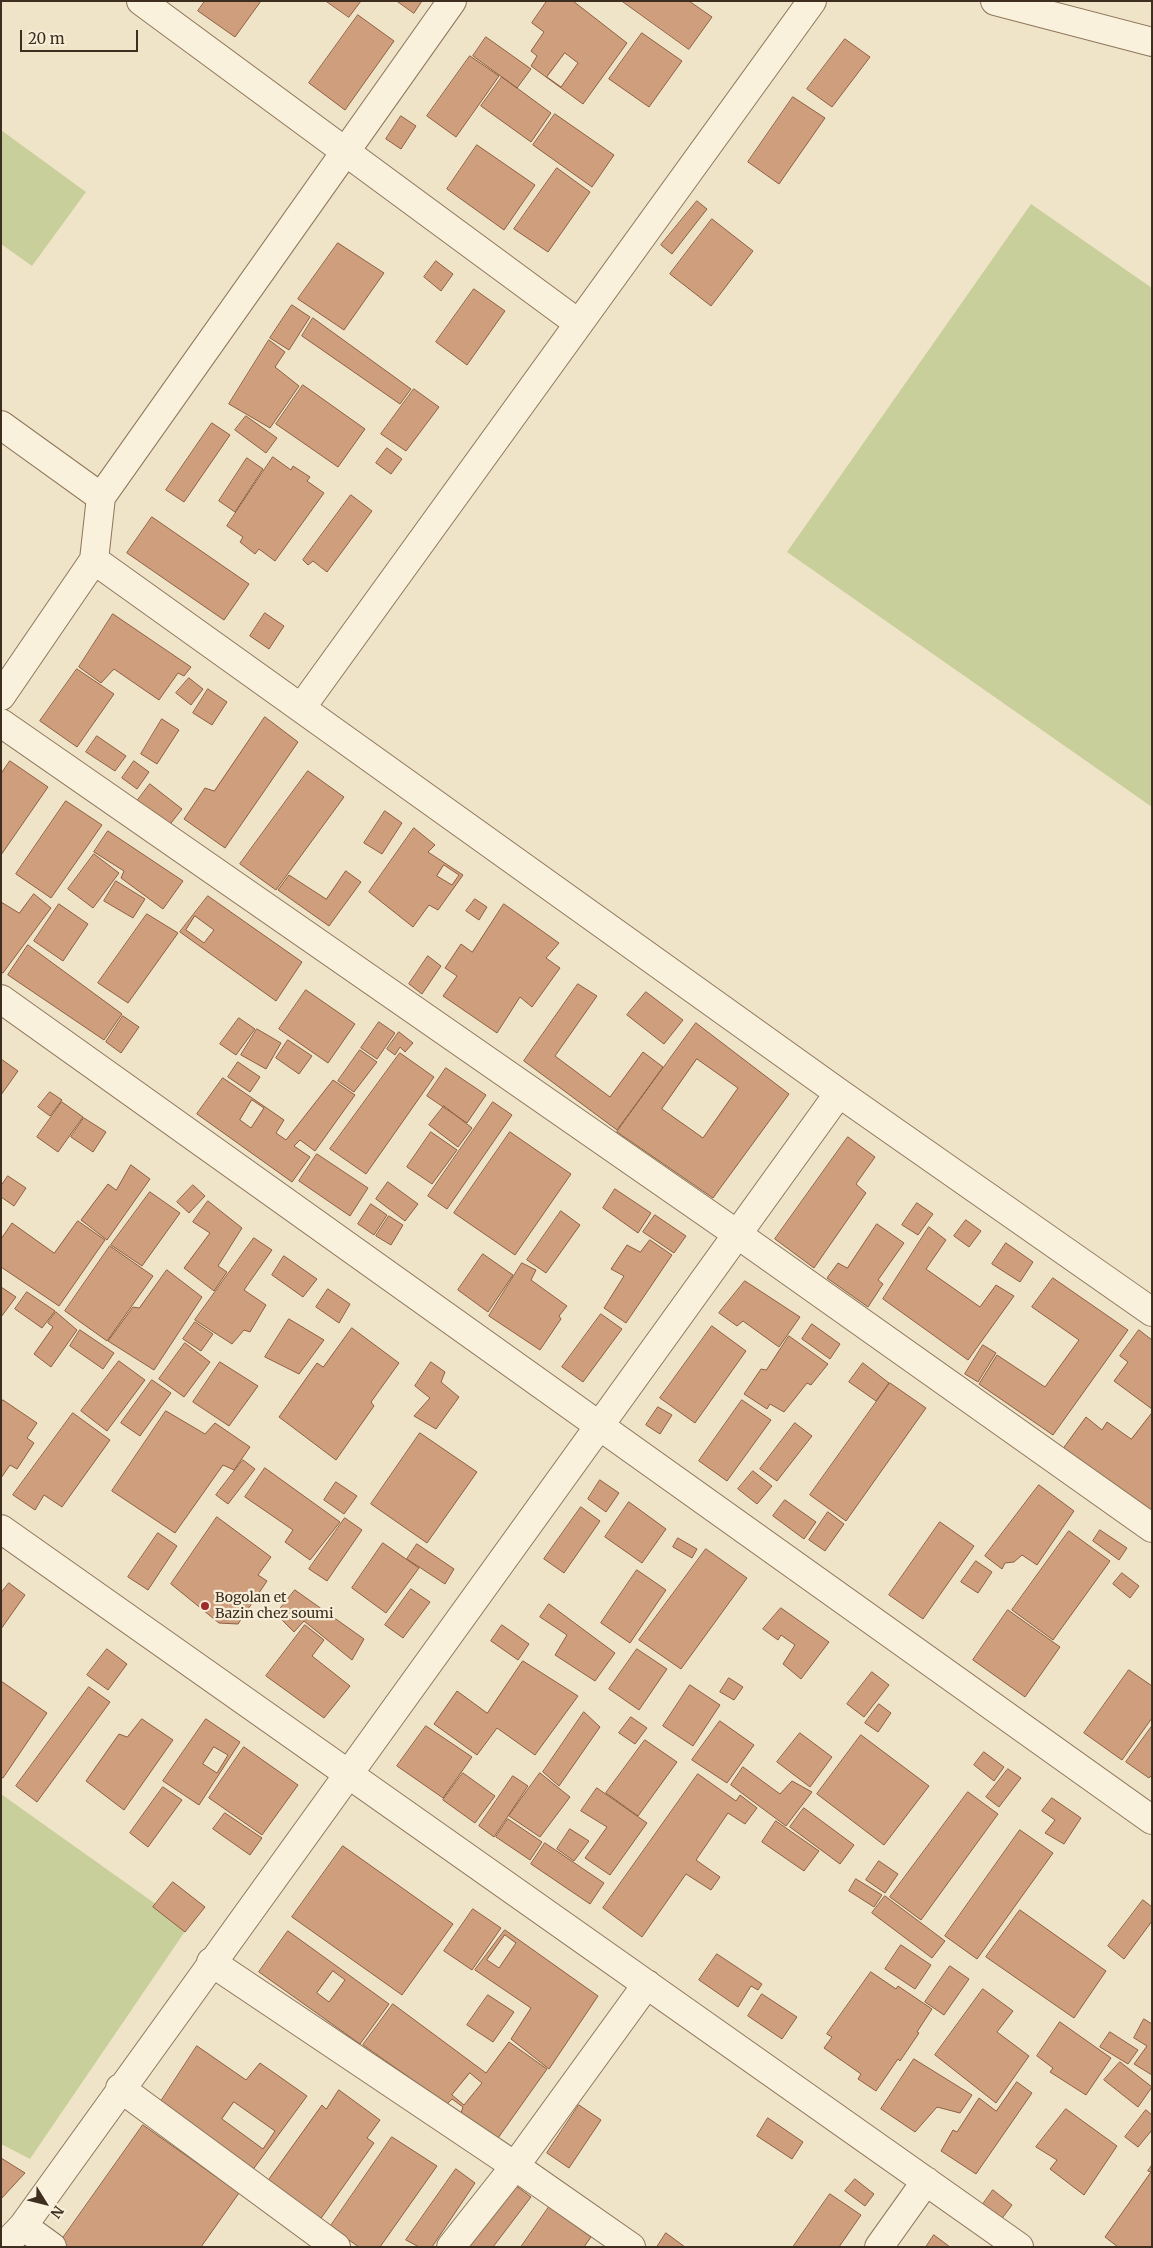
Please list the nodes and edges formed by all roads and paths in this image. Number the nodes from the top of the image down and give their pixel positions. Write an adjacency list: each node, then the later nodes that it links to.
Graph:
1 (141, 1): 6 (street)
2 (452, 1): 6 (street)
3 (812, 1): 7 (street)
4 (995, 1): 5 (street)
5 (1152, 42)
6 (345, 152): 7 (street); 9 (street)
7 (578, 323): 12 (street)
8 (1, 425): 9 (street)
9 (100, 497): 10 (street)
10 (94, 560): 11 (street); 12 (street)
11 (1, 696)
12 (301, 708): 15 (street)
13 (1, 723): 16 (street)
14 (1, 999): 18 (street)
15 (839, 1093): 16 (street); 17 (street)
16 (737, 1234): 18 (street); 19 (street)
17 (1152, 1312)
18 (599, 1426): 21 (street); 22 (street)
19 (1152, 1528)
20 (1, 1529): 21 (street)
21 (347, 1773): 23 (street); 24 (street)
22 (1152, 1820)
23 (211, 1962): 25 (street); 26 (street)
24 (647, 1984): 26 (street); 27 (street)
25 (120, 2088): 28 (street); 31 (street)
26 (515, 2166): 32 (street); 33 (street)
27 (926, 2181): 34 (street); 35 (street)
28 (23, 2226): 29 (street); 30 (street)
29 (3, 2247)
30 (52, 2247)
31 (336, 2247)
32 (451, 2247)
33 (631, 2247)
34 (879, 2247)
35 (1019, 2247)

